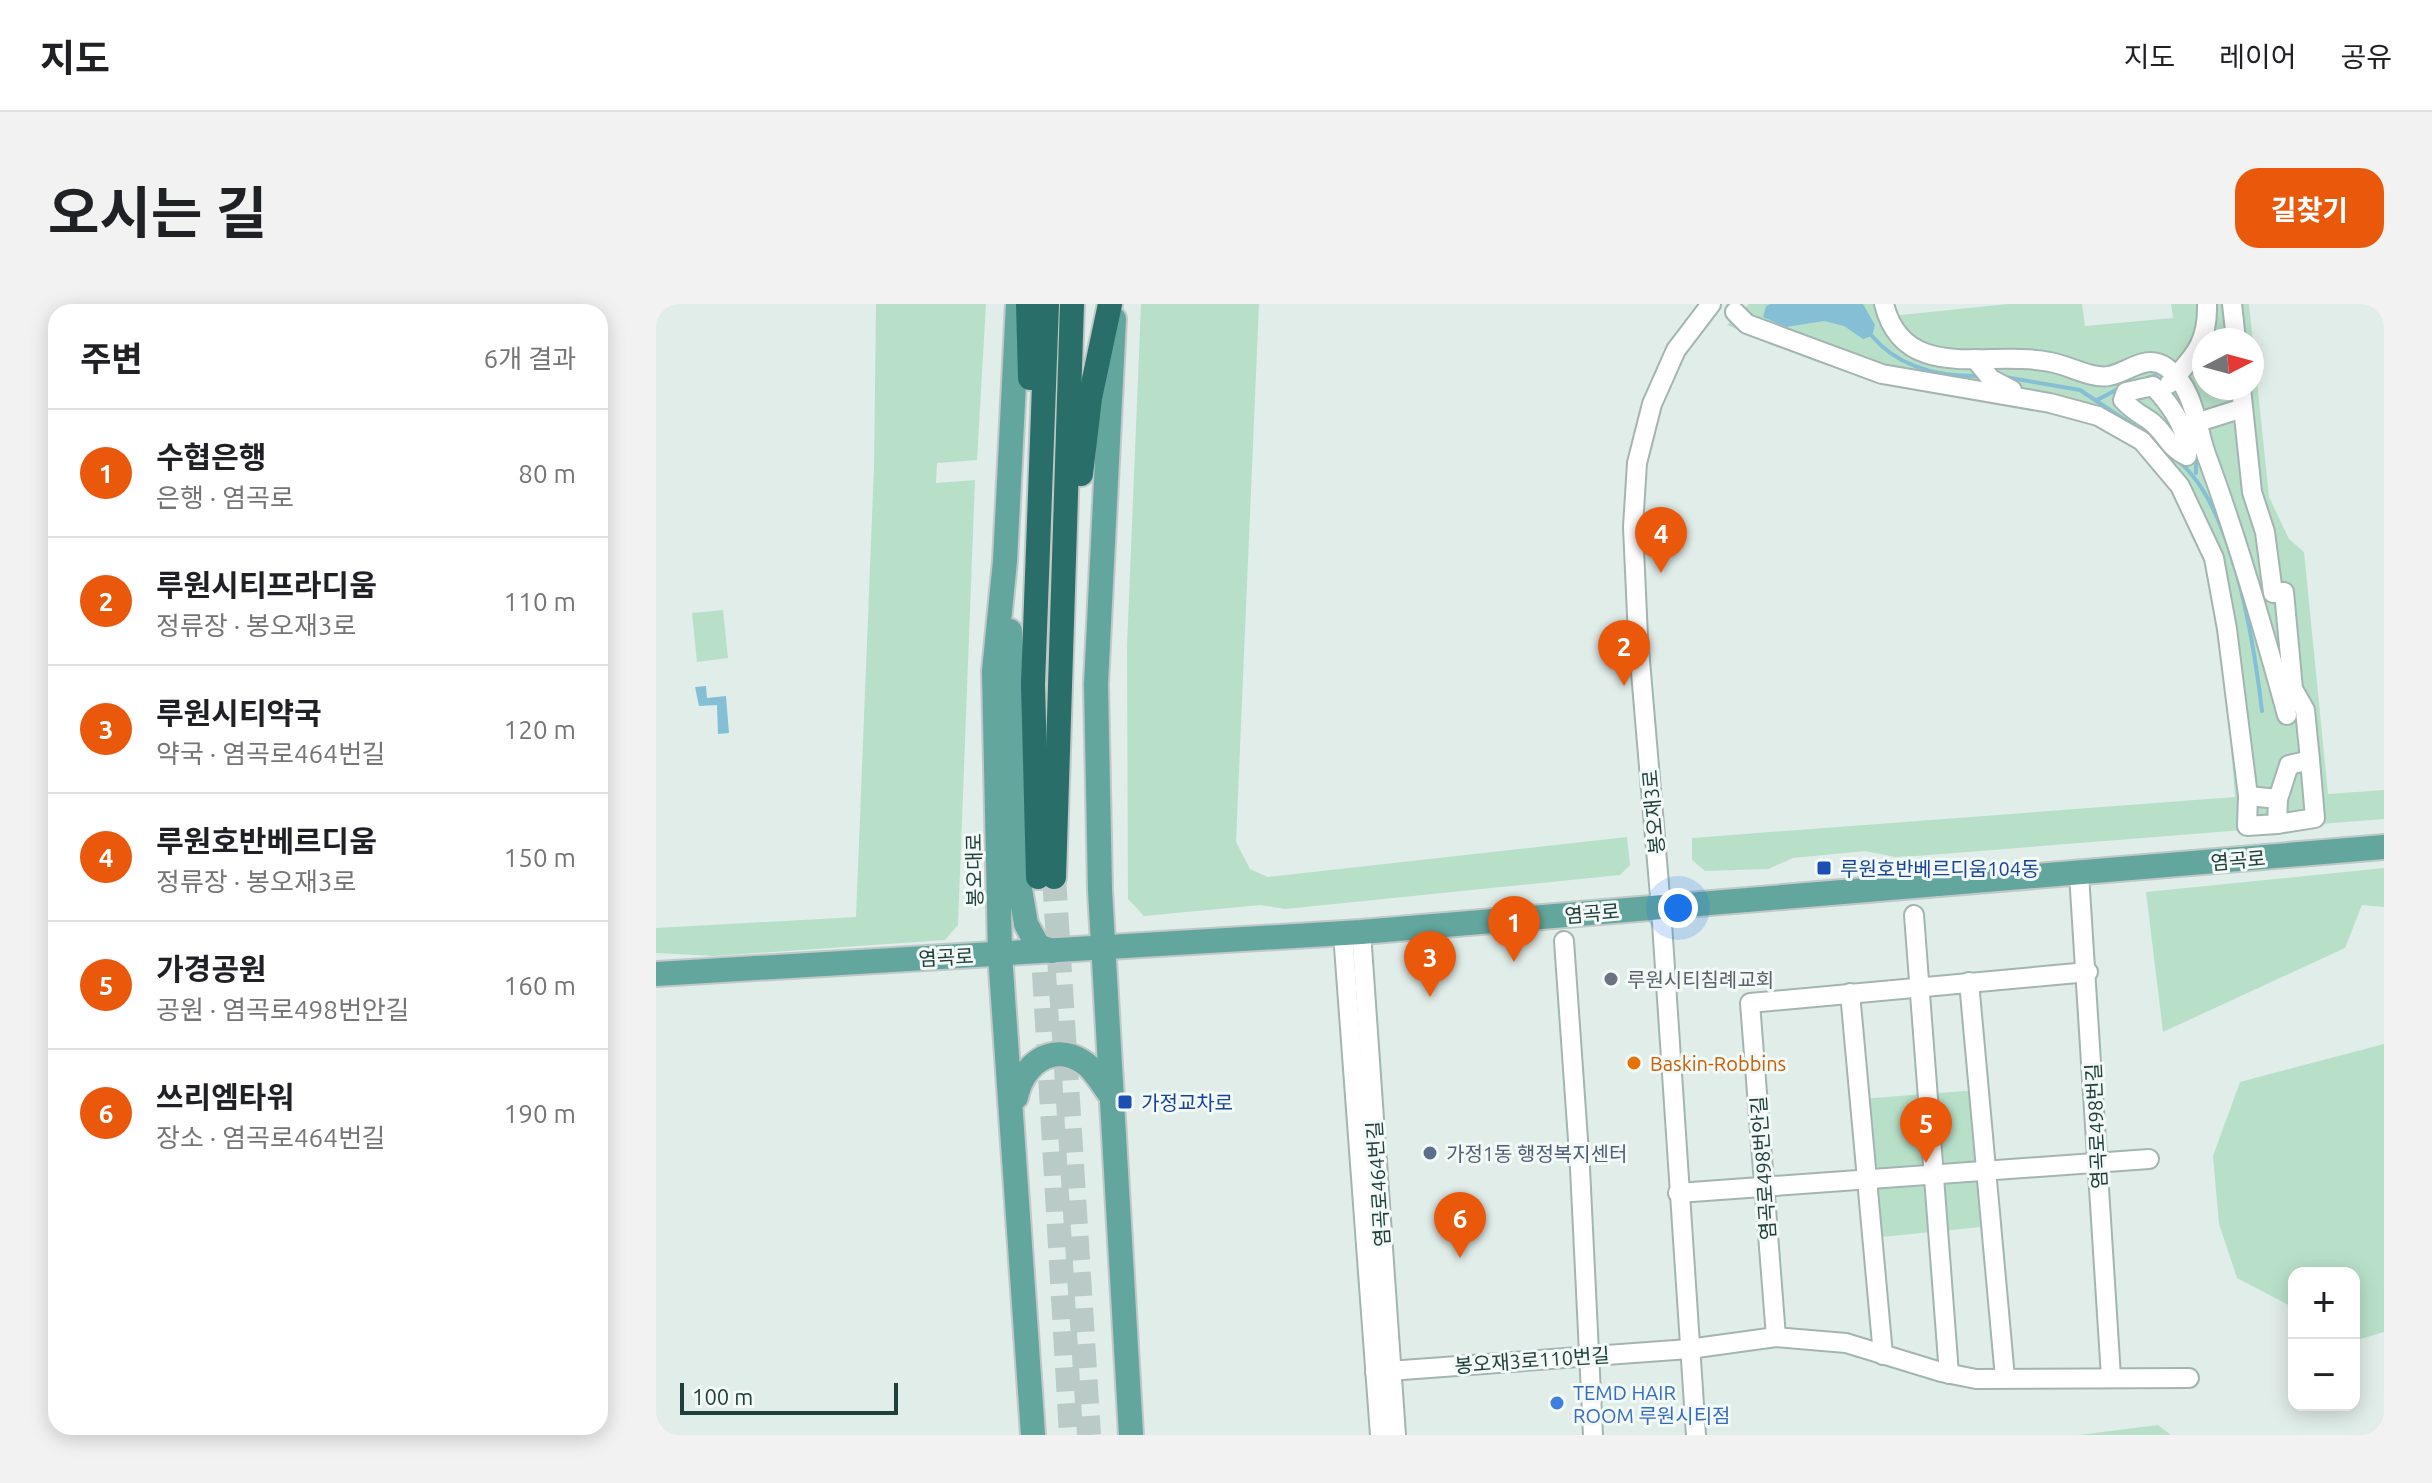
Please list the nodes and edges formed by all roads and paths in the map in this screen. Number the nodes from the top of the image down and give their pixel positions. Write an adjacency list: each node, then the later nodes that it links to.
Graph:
1 (1018, 304): 21 (main road, 봉오대로)
2 (1028, 304): 25 (highway)
3 (1047, 304): 25 (highway)
4 (1072, 304): 24 (highway)
5 (1113, 304): 24 (highway); 37 (main road)
6 (1711, 304): 33 (street, 봉오재3로)
7 (1884, 304): 12 (street)
8 (2207, 304): 13 (street)
9 (2232, 304): 11 (street)
10 (1735, 312): 16 (street)
11 (2235, 328)
12 (1975, 359): 13 (street); 16 (street)
13 (2176, 376): 14 (street); 19 (street)
14 (2160, 394): 18 (street); 19 (street)
15 (2242, 400): 17 (street)
16 (2050, 403): 20 (street)
17 (2243, 408): 19 (street); 22 (street)
18 (2151, 421): 19 (street); 20 (street)
19 (2189, 424): 22 (street)
20 (2140, 439): 23 (street)
21 (1005, 561): 38 (main road); 39 (main road, 봉오대로)
22 (2264, 596): 23 (street); 26 (street); 27 (street)
23 (2223, 607): 28 (street)
24 (1060, 655): 25 (highway)
25 (1033, 684)
26 (2287, 715)
27 (2310, 760): 29 (street); 30 (street)
28 (2248, 796): 29 (street); 30 (street)
29 (2278, 799): 30 (street)
30 (2277, 824)
31 (2384, 847): 32 (main road, 염곡로)
32 (2079, 874): 33 (main road, 염곡로); 40 (street, 염곡로498번길)
33 (1661, 908): 35 (main road, 염곡로); 53 (street, 봉오재3로)
34 (1914, 915): 43 (street)
35 (1352, 933): 37 (main road, 염곡로); 58 (street, 염곡로464번길)
36 (1564, 941): 57 (street)
37 (1104, 948): 38 (main road, 염곡로); 45 (main road)
38 (1052, 951): 39 (main road, 염곡로)
39 (1000, 954): 41 (main road, 염곡로); 46 (main road, 봉오대로)
40 (2088, 972): 42 (street, 염곡로498번안길); 48 (street, 염곡로498번길)
41 (656, 974)
42 (1969, 982): 43 (street, 염곡로498번안길); 49 (street)
43 (1919, 987): 44 (street, 염곡로498번안길); 50 (street)
44 (1850, 993): 51 (street); 52 (street, 염곡로498번안길)
45 (1112, 1097): 46 (main road); 64 (main road)
46 (1014, 1112): 63 (main road, 봉오대로)
47 (2149, 1159): 48 (street)
48 (2098, 1162): 49 (street); 60 (street, 염곡로498번길)
49 (1987, 1171): 50 (street); 61 (street)
50 (1932, 1174): 51 (street); 59 (street)
51 (1867, 1177): 52 (street); 56 (street)
52 (1765, 1186): 53 (street); 54 (street, 염곡로498번안길)
53 (1678, 1193): 55 (street, 봉오재3로)
54 (1776, 1337): 55 (street, 봉오재3로110번길); 56 (street, 봉오재3로110번길)
55 (1689, 1349): 57 (street, 봉오재3로110번길); 68 (street, 봉오재3로)
56 (1883, 1355): 59 (street, 봉오재3로110번길)
57 (1586, 1356): 58 (street, 봉오재3로110번길); 67 (street)
58 (1383, 1371): 65 (street, 염곡로464번길); 66 (street, 염곡로464번길)
59 (1949, 1374): 61 (street, 봉오재3로110번길)
60 (2111, 1377): 61 (street, 봉오재3로110번길); 62 (street, 봉오재3로110번길)
61 (2005, 1378)
62 (2189, 1378)
63 (1033, 1435)
64 (1131, 1435)
65 (1380, 1435)
66 (1396, 1435)
67 (1593, 1435)
68 (1696, 1435)

